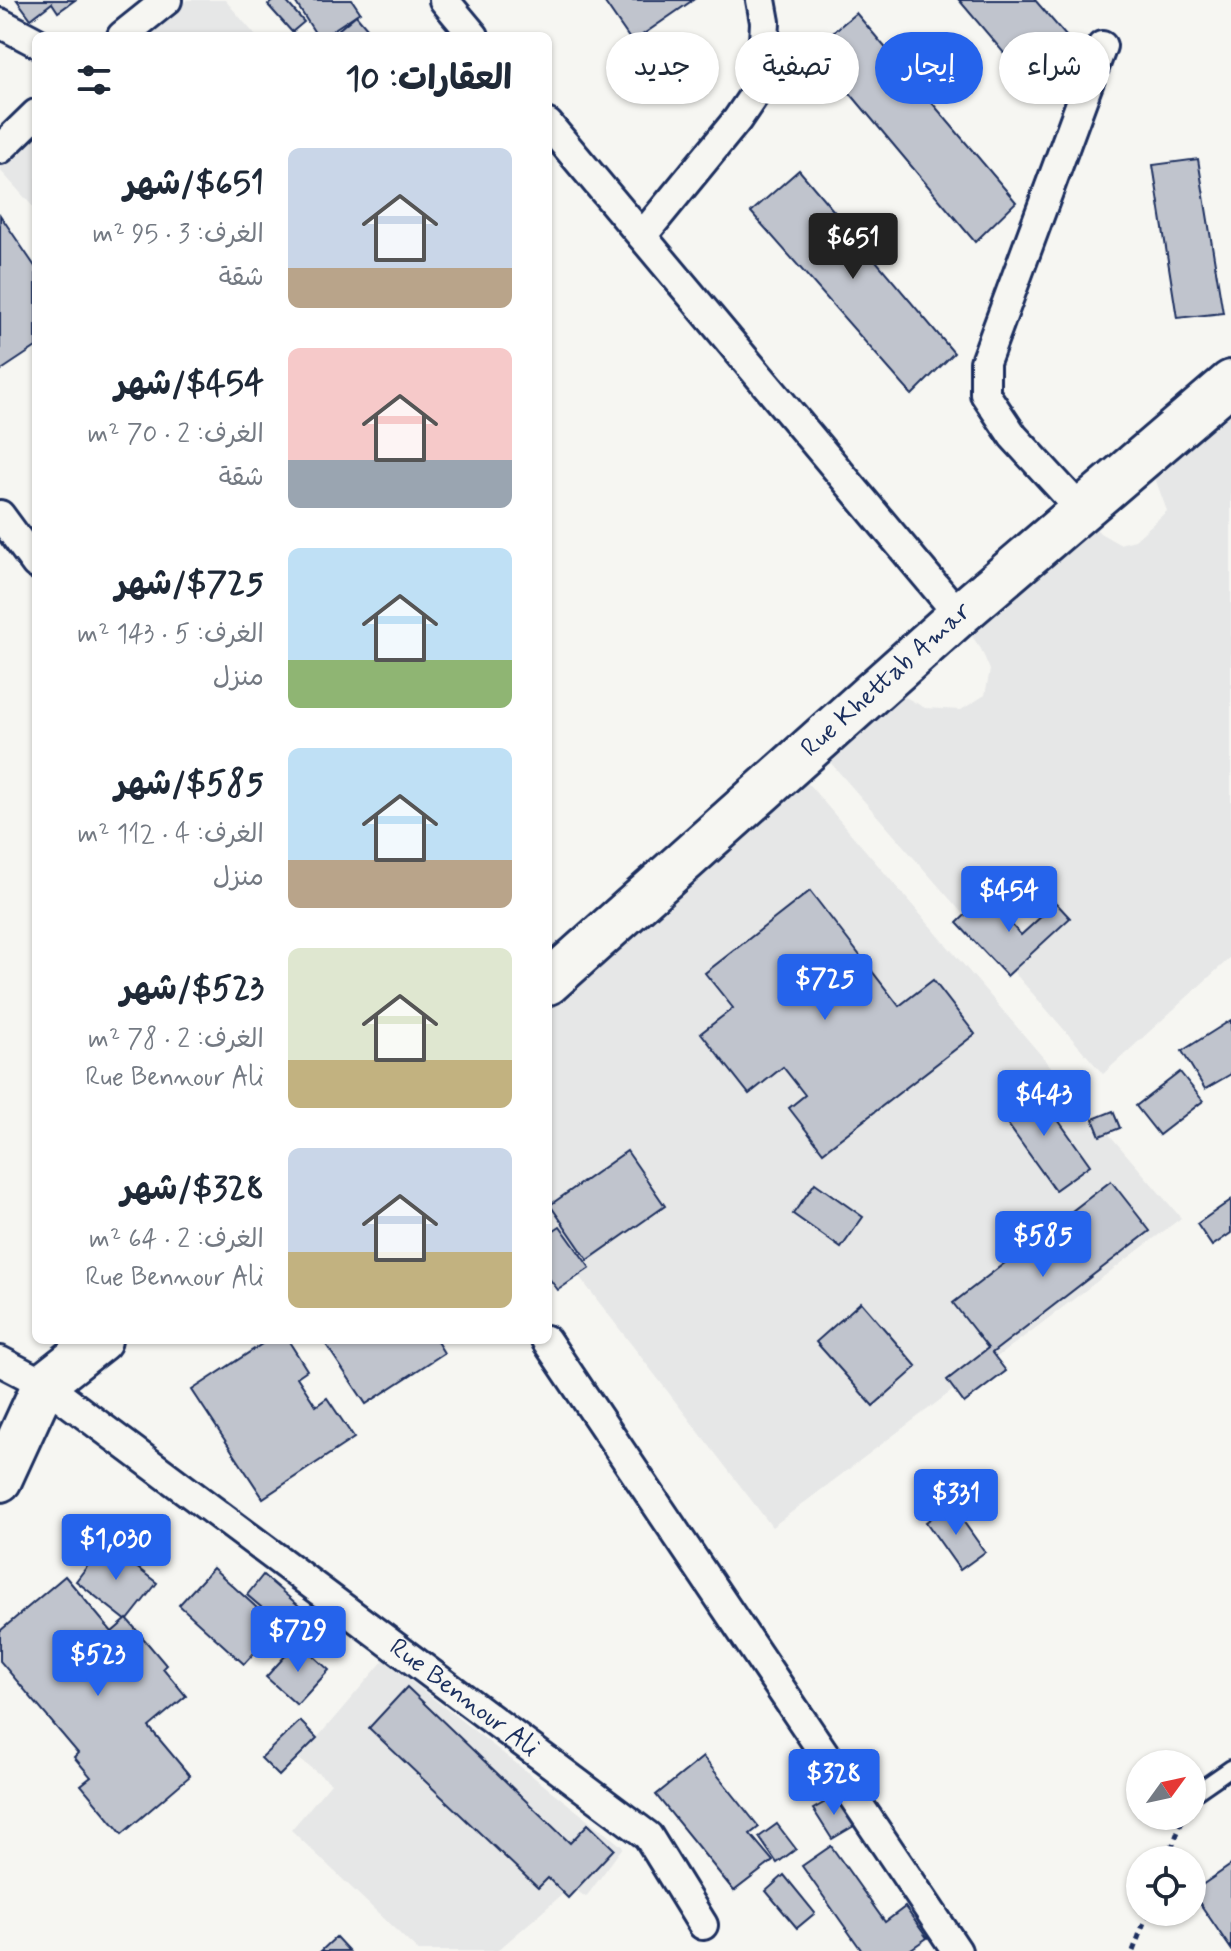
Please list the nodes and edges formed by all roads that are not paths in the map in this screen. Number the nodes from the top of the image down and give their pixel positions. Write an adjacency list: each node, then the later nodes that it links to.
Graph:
1 (167, 0): 5 (street)
2 (444, 0): 6 (street)
3 (761, 0): 12 (street)
4 (0, 23): 7 (street)
5 (127, 32)
6 (471, 32)
7 (32, 40)
8 (1081, 104): 14 (street)
9 (32, 118): 11 (street)
10 (552, 129): 12 (street)
11 (0, 149)
12 (642, 236): 17 (street)
13 (1231, 382): 14 (main road, Rue Khettab Amar)
14 (1081, 510): 17 (main road, Rue Khettab Amar)
15 (0, 515): 16 (street)
16 (32, 559)
17 (959, 615): 18 (main road, Rue Khettab Amar)
18 (552, 979)
19 (95, 1344): 22 (main road)
20 (549, 1344): 27 (street)
21 (0, 1361): 22 (street, Rue Bennour Ali)
22 (44, 1384): 23 (main road); 26 (street, Rue Bennour Ali)
23 (0, 1480)
24 (1231, 1768): 25 (lane)
25 (1206, 1785)
26 (703, 1925)
27 (957, 1951)

